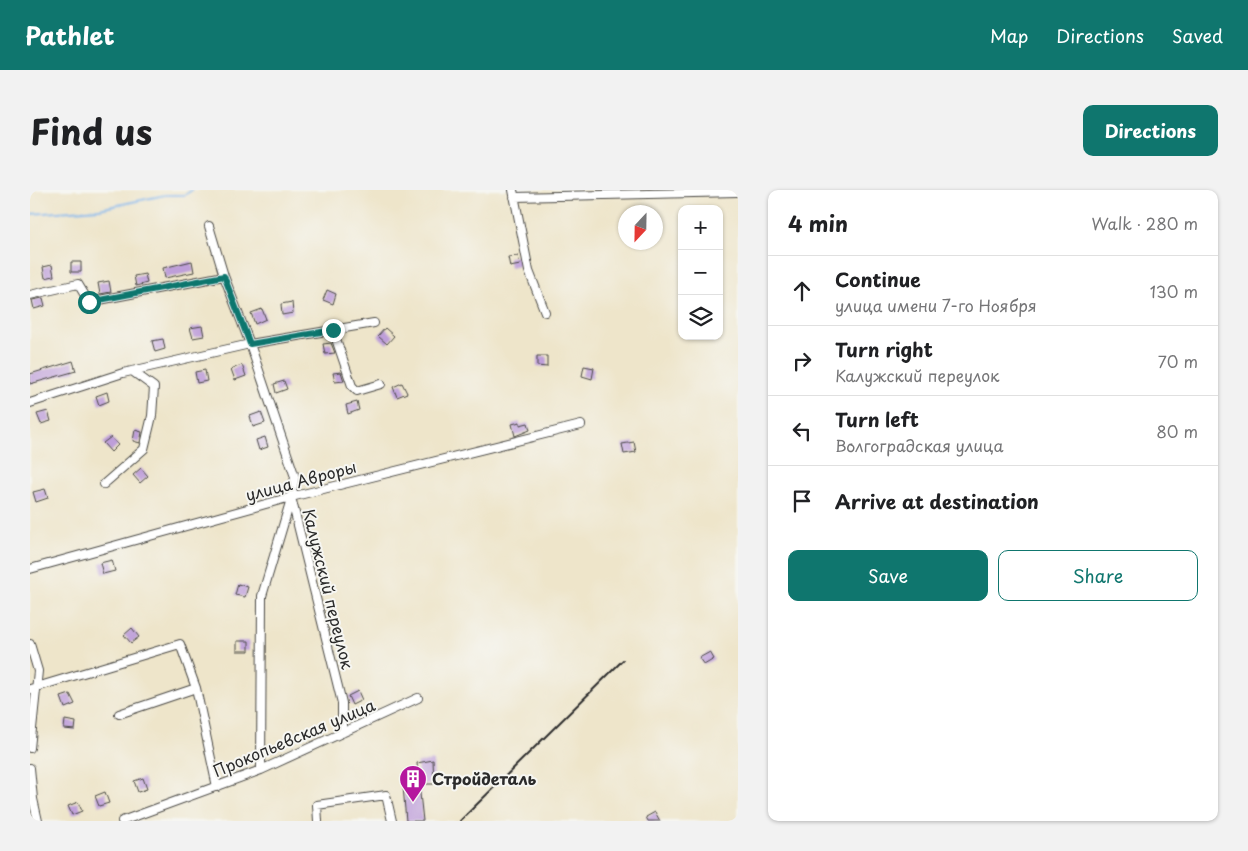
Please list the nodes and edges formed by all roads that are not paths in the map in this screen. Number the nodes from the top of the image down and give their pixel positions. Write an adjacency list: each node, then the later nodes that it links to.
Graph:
1 (738, 192): 2 (street)
2 (514, 193): 6 (street)
3 (209, 226): 4 (street, Калужский переулок)
4 (224, 276): 5 (street); 9 (street, Калужский переулок)
5 (30, 295)
6 (545, 312)
7 (374, 323): 8 (street)
8 (333, 330): 9 (street); 11 (street)
9 (250, 344): 10 (street); 15 (street, Калужский переулок)
10 (132, 371): 12 (street); 14 (street)
11 (381, 384)
12 (30, 403)
13 (581, 425): 15 (street, улица Авроры)
14 (104, 484)
15 (291, 498): 16 (street, улица Авроры); 22 (street, Калужский переулок); 25 (street)
16 (30, 569)
17 (30, 644): 18 (street)
18 (33, 688): 19 (street); 23 (street)
19 (196, 688): 21 (street); 26 (street)
20 (418, 698): 22 (street, Прокопьевская улица)
21 (119, 714)
22 (342, 734): 25 (street, Прокопьевская улица)
23 (30, 748)
24 (30, 768): 27 (street)
25 (261, 770): 26 (street, Прокопьевская улица)
26 (216, 787): 28 (street, Прокопьевская улица)
27 (38, 821)
28 (122, 821)
29 (318, 821): 30 (street)
30 (392, 821)

